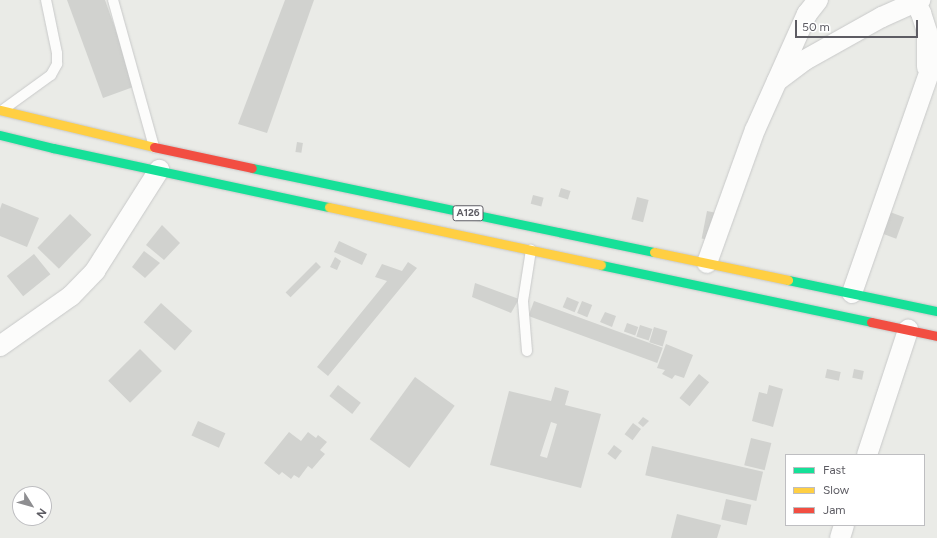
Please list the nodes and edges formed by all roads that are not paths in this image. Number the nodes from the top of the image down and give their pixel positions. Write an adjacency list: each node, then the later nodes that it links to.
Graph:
1 (46, 0): 8 (lane)
2 (113, 0): 10 (lane)
3 (818, 0): 7 (street)
4 (917, 1): 6 (street); 7 (street)
5 (937, 50): 6 (street)
6 (926, 79): 14 (street)
7 (776, 82): 13 (street)
8 (1, 110): 10 (highway, A126)
9 (0, 135): 11 (highway, A126)
10 (154, 147): 13 (highway, A126)
11 (159, 170): 12 (highway, A126); 18 (street)
12 (531, 250): 16 (highway, A126); 19 (lane)
13 (707, 263): 14 (highway, A126)
14 (852, 293): 15 (highway, A126)
15 (937, 311)
16 (908, 330): 17 (highway, A126); 20 (street)
17 (937, 336)
18 (0, 346)
19 (527, 351)
20 (867, 454)
21 (844, 526): 22 (street)
22 (840, 538)

